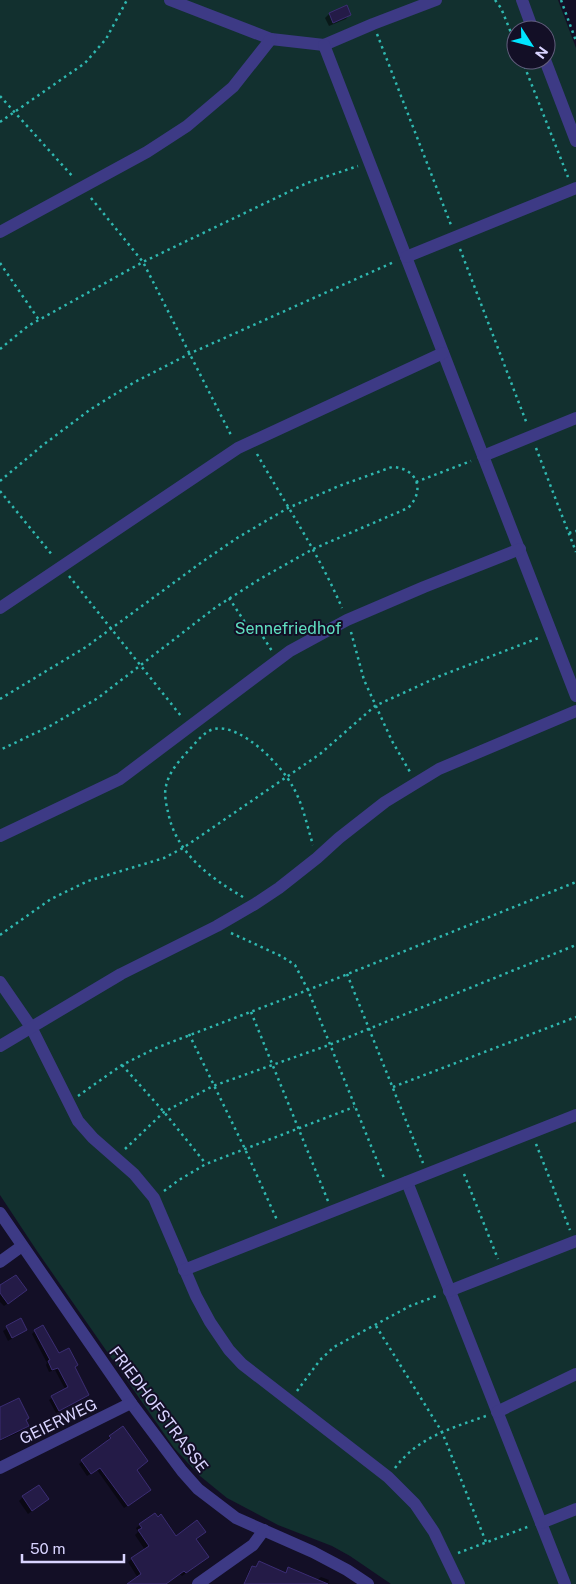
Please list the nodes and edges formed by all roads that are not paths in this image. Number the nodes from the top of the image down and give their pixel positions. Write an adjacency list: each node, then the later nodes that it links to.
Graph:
1 (170, 0): 5 (street)
2 (436, 0): 6 (street)
3 (522, 0): 4 (street)
4 (529, 20)
5 (270, 39): 6 (street); 10 (street)
6 (324, 45): 11 (street)
7 (549, 70): 8 (street)
8 (576, 141)
9 (574, 189): 11 (street)
10 (0, 232)
11 (406, 257): 12 (street)
12 (443, 353): 14 (street); 16 (street)
13 (576, 418): 14 (street)
14 (483, 456): 15 (street)
15 (520, 549): 17 (street); 19 (street)
16 (0, 608)
17 (576, 696)
18 (576, 711): 21 (street)
19 (0, 836)
20 (0, 982): 21 (street)
21 (31, 1027): 22 (street); 29 (street)
22 (0, 1046)
23 (576, 1115): 24 (street)
24 (407, 1182): 29 (street); 30 (street)
25 (0, 1213): 27 (street, FRIEDHOFSTRASSE)
26 (575, 1241): 30 (street)
27 (22, 1246): 28 (street); 32 (street, FRIEDHOFSTRASSE)
28 (0, 1262)
29 (184, 1270): 40 (street)
30 (449, 1290): 33 (street)
31 (576, 1374): 33 (street)
32 (131, 1403): 34 (street, GEIERWEG); 37 (street, FRIEDHOFSTRASSE)
33 (497, 1412): 36 (street)
34 (0, 1468)
35 (576, 1509): 36 (street)
36 (541, 1523): 41 (street)
37 (264, 1530): 38 (street); 39 (street, FRIEDHOFSTRASSE)
38 (198, 1584)
39 (368, 1584)
40 (459, 1584)
41 (565, 1584)

